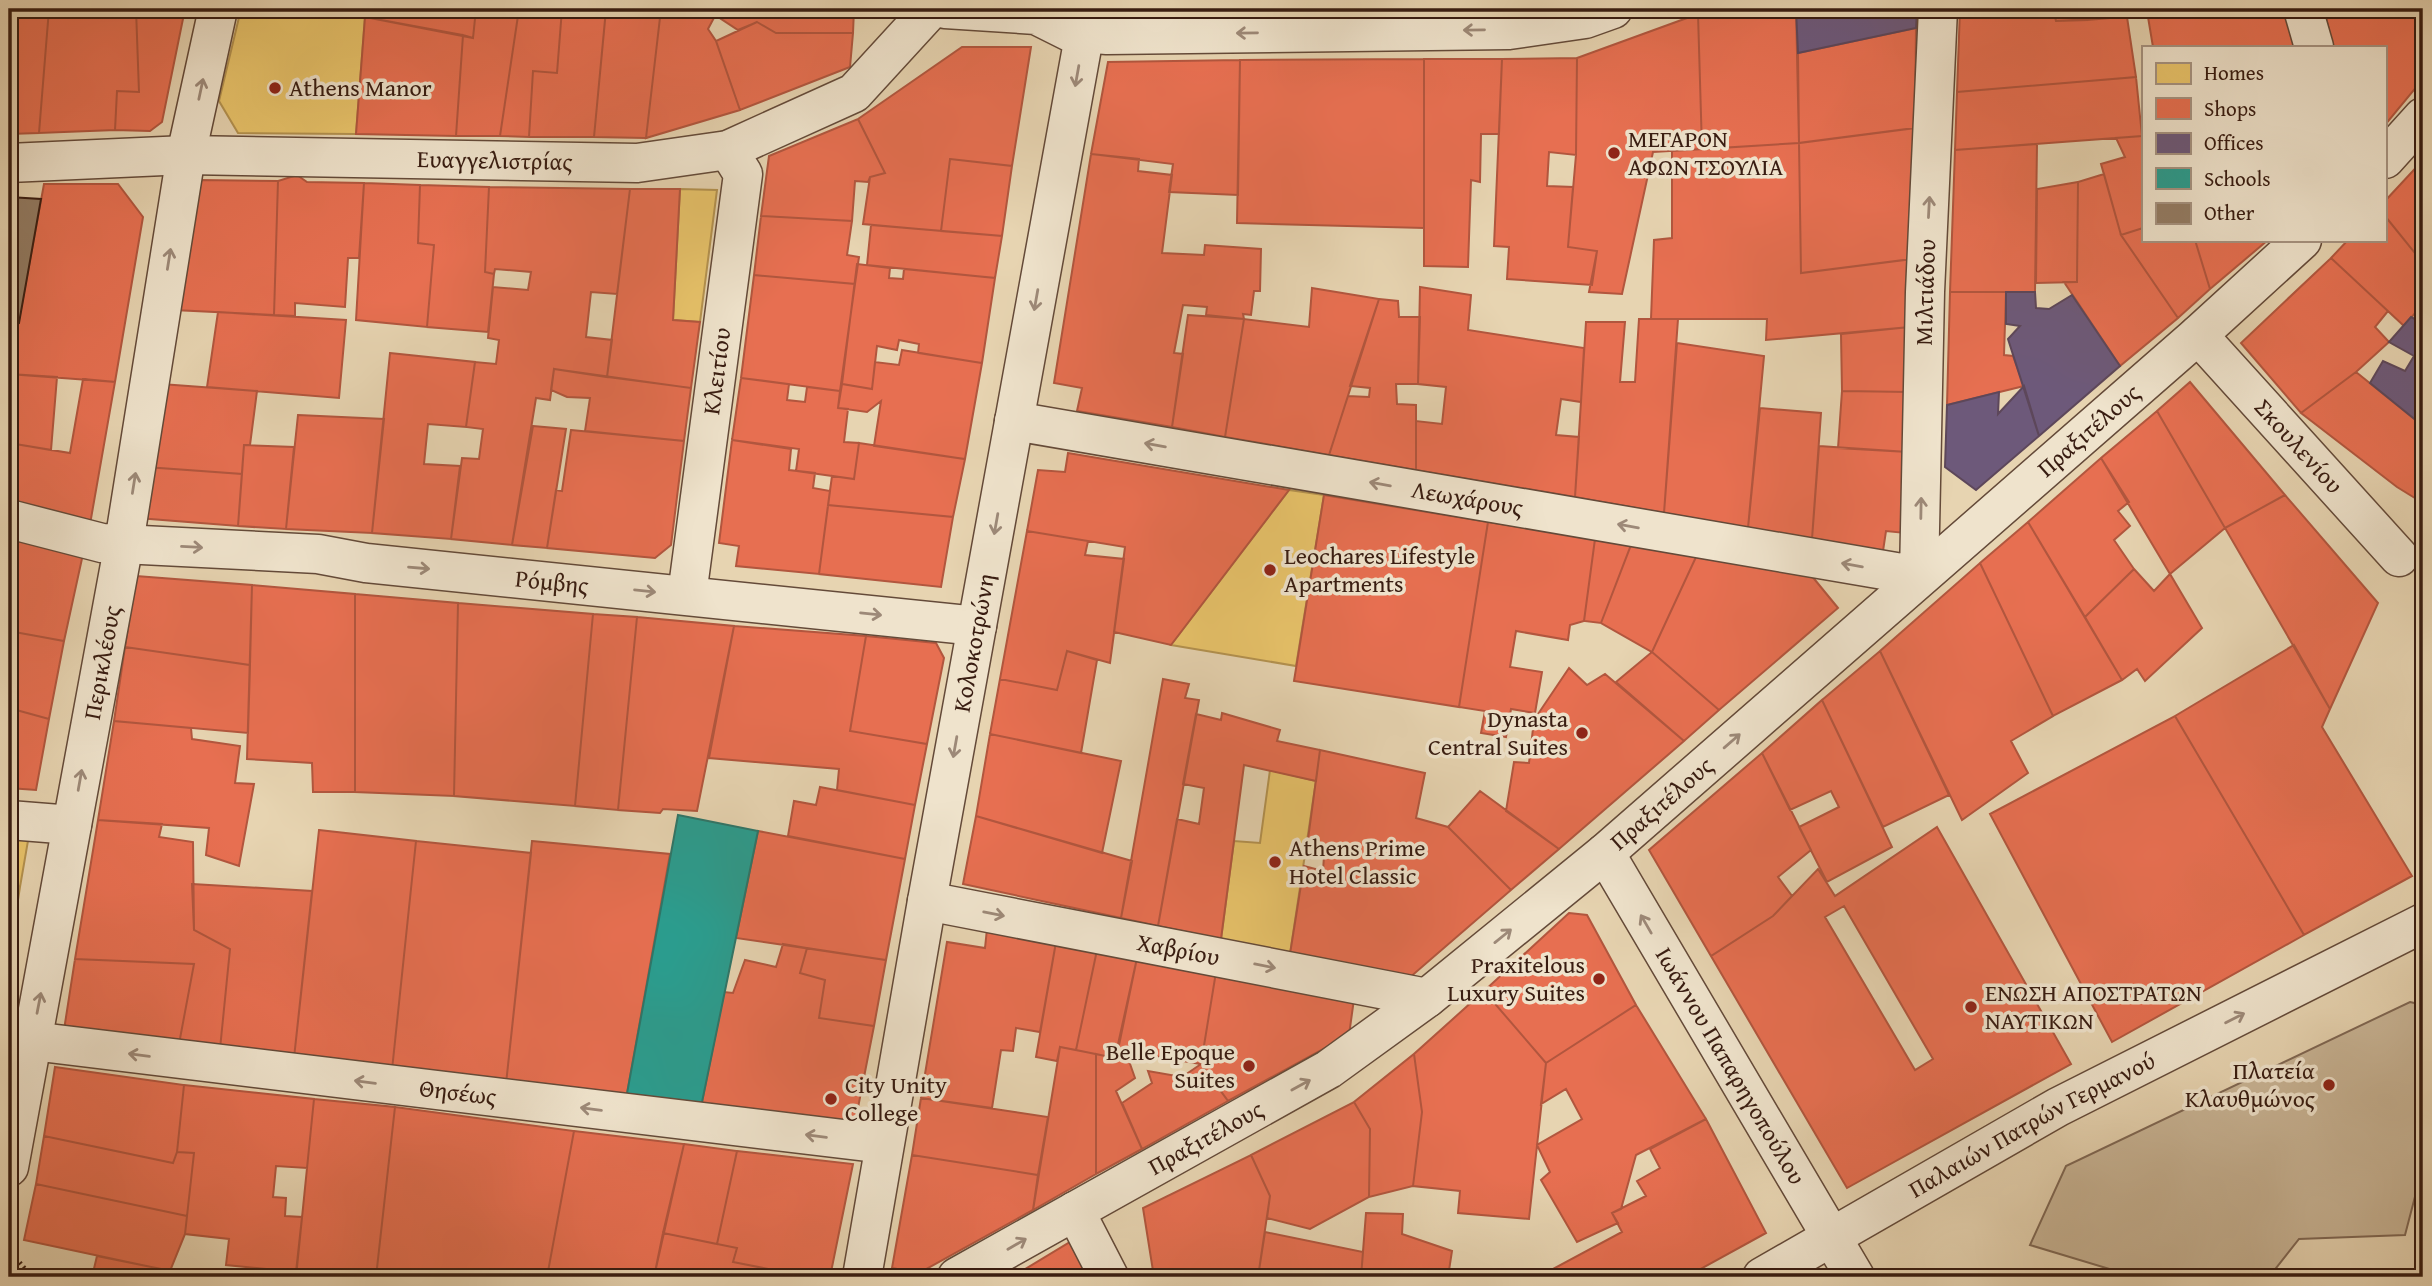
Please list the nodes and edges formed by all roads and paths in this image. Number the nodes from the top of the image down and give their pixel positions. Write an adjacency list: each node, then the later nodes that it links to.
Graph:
1 (218, 9): 11 (street, Περικλέους, one-way to 1)
2 (931, 9): 10 (street, Ευαγγελιστρίας)
3 (945, 9): 7 (street)
4 (1613, 9): 7 (street, one-way to 7)
5 (1938, 9): 20 (street, Μιλτιάδου, one-way to 5)
6 (2303, 9): 8 (street)
7 (1087, 21): 16 (street, Κολοκοτρώνη, one-way to 16)
8 (2314, 46)
9 (2423, 117): 12 (street)
10 (728, 150): 11 (street, Ευαγγελιστρίας); 21 (street, Κλειτίου)
11 (186, 155): 13 (street, Ευαγγελιστρίας); 18 (street, Περικλέους, one-way to 11)
12 (2386, 158)
13 (9, 163)
14 (2300, 242): 15 (street, Πραξιτέλους)
15 (2198, 335): 19 (street, Σκουλενίου); 20 (street, Πραξιτέλους)
16 (1014, 421): 20 (street, Λεωχάρους, one-way to 16); 22 (street, Κολοκοτρώνη, one-way to 22)
17 (9, 519): 18 (street, Ρόμβης)
18 (124, 543): 21 (street, Ρόμβης, one-way to 21); 24 (street, Περικλέους, one-way to 18)
19 (2399, 557)
20 (1919, 576): 25 (street, Πραξιτέλους, one-way to 20)
21 (687, 595): 22 (street, Ρόμβης, one-way to 22)
22 (977, 626): 26 (street, Κολοκοτρώνη, one-way to 26)
23 (9, 820): 24 (street)
24 (72, 825): 29 (street, Περικλέους, one-way to 24)
25 (1605, 853): 28 (street, Πραξιτέλους, one-way to 25); 33 (street, Ιωάννου Παπαρηγοπούλου, one-way to 25)
26 (927, 901): 28 (street, Χαβρίου, one-way to 28); 30 (street, Κολοκοτρώνη)
27 (2423, 923): 33 (street, Παλαιών Πατρών Γερμανού, one-way to 27)
28 (1427, 998): 32 (street, Πραξιτέλους, one-way to 28)
29 (32, 1041): 30 (street, Θησέως, one-way to 29); 31 (street, Περικλέους)
30 (884, 1144): 36 (street, Κολοκοτρώνη)
31 (9, 1167)
32 (1075, 1211): 37 (street, Πραξιτέλους, one-way to 32); 38 (street)
33 (1830, 1236): 39 (street, Παλαιών Πατρών Γερμανού); 40 (street, Ιωάννου Παπαρηγοπούλου)
34 (9, 1250): 35 (path)
35 (32, 1277)
36 (862, 1277)
37 (957, 1277)
38 (1109, 1277)
39 (1762, 1277)
40 (1855, 1277)

